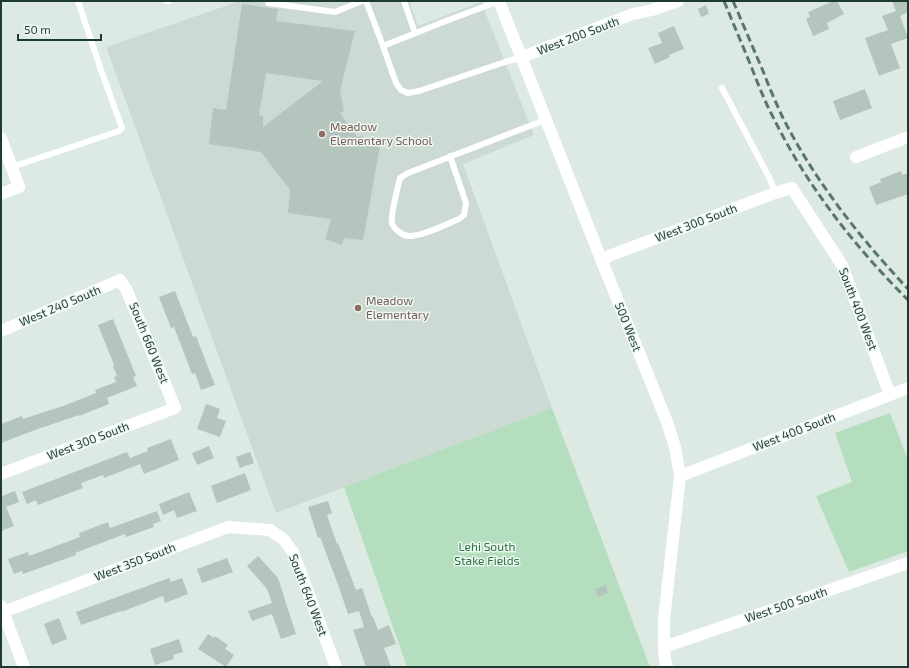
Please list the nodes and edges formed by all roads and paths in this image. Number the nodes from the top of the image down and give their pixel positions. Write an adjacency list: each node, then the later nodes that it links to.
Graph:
1 (78, 1): 19 (lane)
2 (362, 1): 8 (lane)
3 (366, 1): 11 (lane)
4 (404, 1): 10 (lane)
5 (499, 1): 10 (lane); 12 (street, 500 West)
6 (653, 1): 9 (street, West 200 South)
7 (678, 1): 9 (street, West 200 South)
8 (268, 3)
9 (633, 14): 12 (street, West 200 South)
10 (415, 33): 11 (lane)
11 (383, 46): 12 (lane)
12 (522, 57): 14 (street, 500 West)
13 (722, 88): 21 (lane)
14 (546, 120): 17 (lane); 23 (street, 500 West)
15 (908, 137): 18 (street)
16 (1, 138): 19 (street)
17 (450, 156): 17 (lane)
18 (856, 157)
19 (12, 167): 22 (street)
20 (792, 188): 21 (street, West 300 South); 27 (street, South 400 West)
21 (775, 193): 23 (street, West 300 South)
22 (1, 194)
23 (601, 259): 30 (street, 500 West)
24 (120, 280): 25 (street, West 240 South); 28 (street, South 660 West)
25 (1, 331)
26 (908, 388): 27 (street, West 400 South)
27 (890, 394): 30 (street, West 400 South)
28 (175, 408): 29 (street, West 300 South)
29 (1, 474)
30 (680, 476): 34 (street, 500 West)
31 (270, 530): 33 (street, West 350 South); 36 (street, South 640 West)
32 (908, 563): 34 (street, West 500 South)
33 (2, 609): 35 (street)
34 (664, 647): 37 (street, 500 West)
35 (24, 667)
36 (336, 667)
37 (667, 667)

